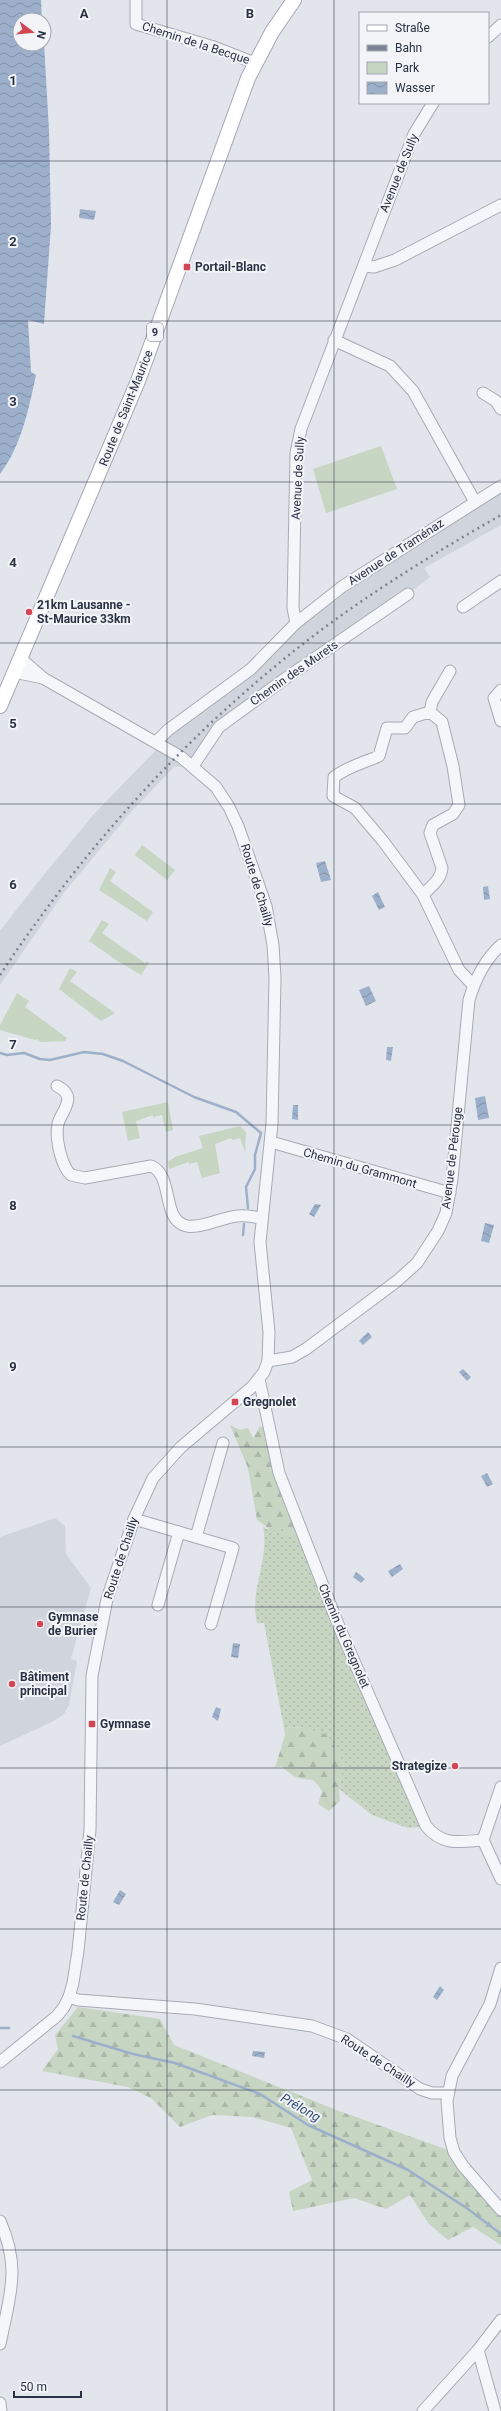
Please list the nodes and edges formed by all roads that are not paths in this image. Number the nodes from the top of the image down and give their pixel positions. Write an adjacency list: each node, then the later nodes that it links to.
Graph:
1 (136, 0): 5 (street, Chemin de la Becque)
2 (294, 0): 5 (main road, Route de Saint-Maurice / 9)
3 (501, 25): 4 (street)
4 (489, 36)
5 (255, 63): 18 (main road, Route de Saint-Maurice / 9)
6 (432, 104): 8 (street, Avenue de Sully)
7 (501, 205): 8 (street)
8 (364, 266): 9 (street, Avenue de Sully)
9 (334, 340): 13 (street); 17 (street, Avenue de Sully)
10 (483, 393): 11 (street)
11 (501, 409)
12 (501, 486): 13 (street, Avenue de Traménaz)
13 (475, 502): 17 (street, Avenue de Traménaz)
14 (501, 582): 16 (street)
15 (408, 594): 27 (street, Chemin des Murets)
16 (463, 607)
17 (296, 623): 26 (street)
18 (20, 658): 20 (main road, Route de Saint-Maurice / 9); 21 (street, Route de Chailly)
19 (450, 671): 24 (street)
20 (14, 672): 21 (street, Route de Chailly); 23 (main road, Route de Saint-Maurice / 9)
21 (43, 678): 26 (street, Route de Chailly)
22 (501, 690): 25 (street)
23 (0, 706)
24 (430, 712): 28 (street); 28 (street)
25 (501, 721)
26 (156, 742): 27 (street, Route de Chailly)
27 (193, 766): 32 (street, Route de Chailly)
28 (423, 895): 30 (street)
29 (501, 945): 30 (street, Avenue de Pérouge)
30 (473, 985): 33 (street, Avenue de Pérouge)
31 (57, 1086): 34 (street)
32 (271, 1142): 33 (street, Chemin du Grammont); 34 (street, Route de Chailly)
33 (450, 1193): 35 (street, Avenue de Pérouge)
34 (262, 1218): 35 (street, Route de Chailly)
35 (268, 1361): 36 (street, Route de Chailly)
36 (259, 1380): 38 (street, Route de Chailly); 44 (street, Chemin du Gregnolet)
37 (223, 1443): 40 (street)
38 (134, 1518): 39 (street); 47 (street, Route de Chailly)
39 (179, 1532): 40 (street); 41 (street)
40 (196, 1537): 42 (street)
41 (158, 1605)
42 (211, 1624)
43 (501, 1787): 44 (street)
44 (483, 1840): 45 (street)
45 (501, 1879)
46 (501, 1968): 49 (street)
47 (69, 1997): 48 (street, Route de Chailly); 49 (street, Route de Chailly)
48 (0, 2062)
49 (448, 2093): 50 (street)
50 (501, 2210)
51 (0, 2221): 53 (street)
52 (501, 2320): 54 (street)
53 (0, 2344)
54 (478, 2350): 57 (street); 58 (street)
55 (0, 2404): 56 (street)
56 (1, 2411)
57 (423, 2411)
58 (495, 2411)

